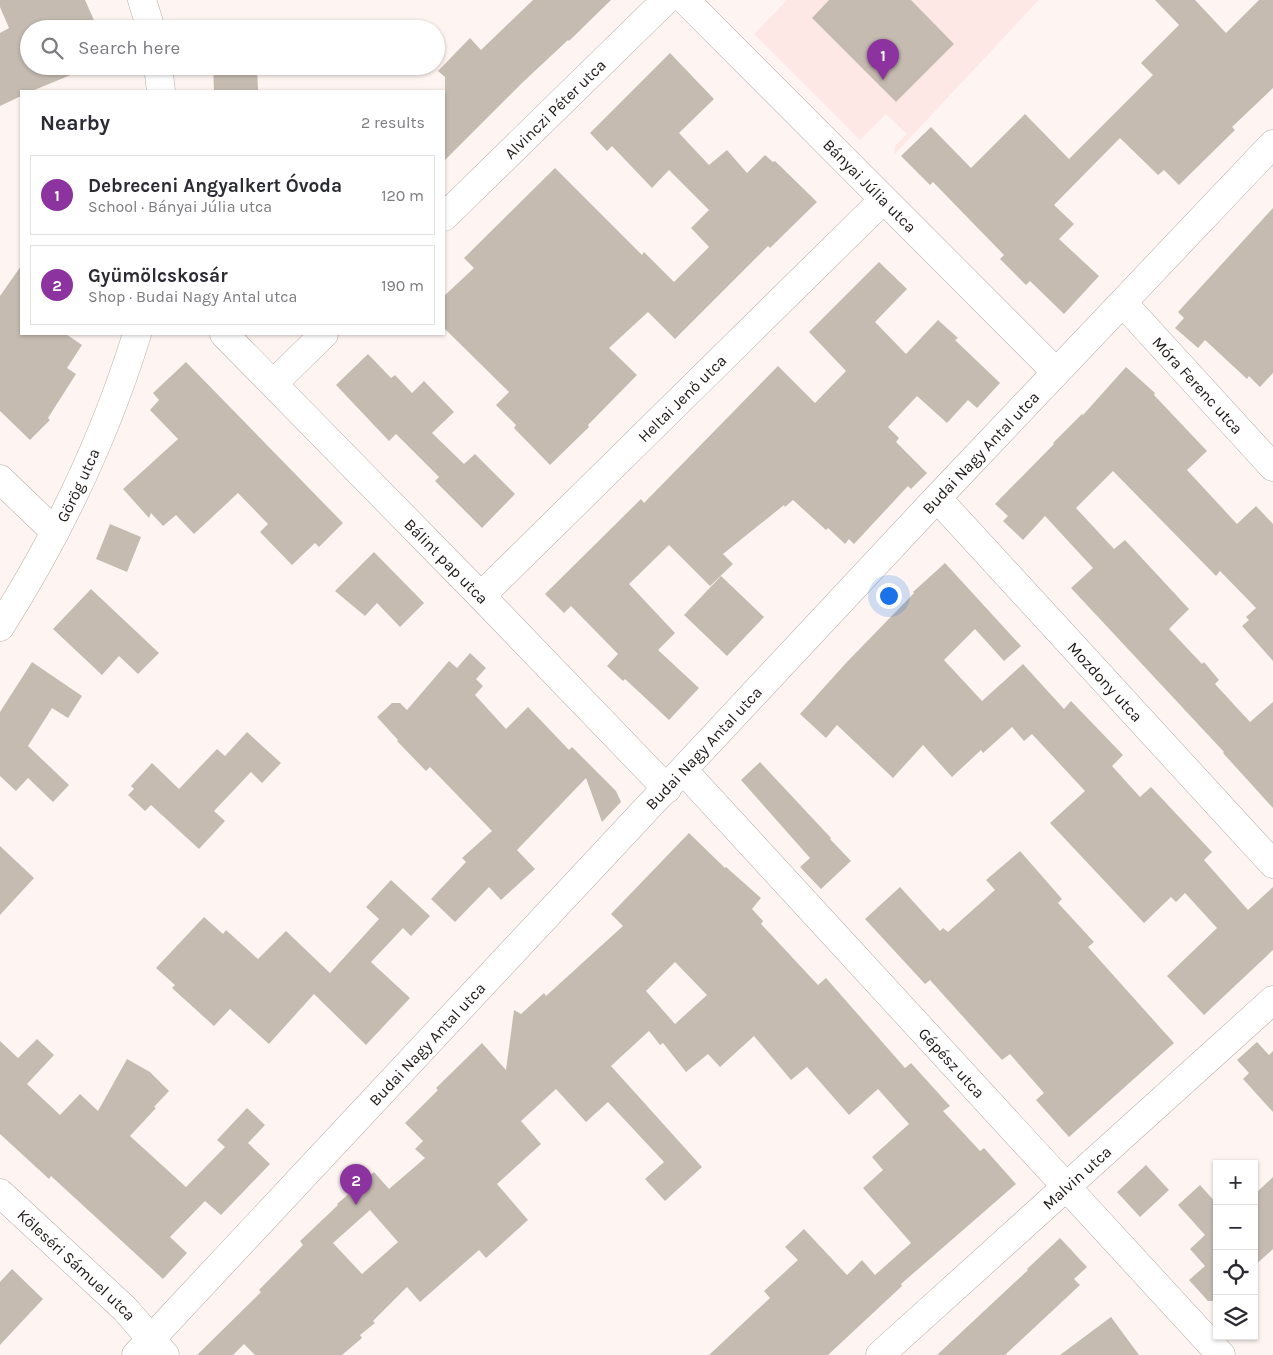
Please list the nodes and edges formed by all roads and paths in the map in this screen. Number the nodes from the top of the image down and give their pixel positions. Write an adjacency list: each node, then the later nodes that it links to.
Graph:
1 (142, 0): 4 (street)
2 (666, 0): 9 (street, Alvinczi Péter utca)
3 (685, 0): 8 (street, Bányai Júlia utca)
4 (148, 20)
5 (159, 75): 6 (street)
6 (161, 90)
7 (1273, 144): 10 (street, Budai Nagy Antal utca)
8 (883, 200): 14 (street, Bányai Júlia utca); 20 (street, Heltai Jenő utca)
9 (445, 216)
10 (1123, 303): 14 (street, Budai Nagy Antal utca); 16 (street, Móra Ferenc utca)
11 (137, 335): 19 (street, Görög utca)
12 (225, 335): 15 (street, Bálint pap utca)
13 (323, 335): 15 (street)
14 (1056, 372): 18 (street, Budai Nagy Antal utca)
15 (274, 383): 20 (street, Bálint pap utca)
16 (1273, 467)
17 (0, 479): 19 (street)
18 (937, 498): 22 (street, Budai Nagy Antal utca); 23 (street, Mozdony utca)
19 (55, 532): 21 (street, Görög utca)
20 (481, 596): 22 (street, Bálint pap utca)
21 (0, 627)
22 (675, 780): 25 (street, Gépész utca); 27 (street, Budai Nagy Antal utca)
23 (1273, 864)
24 (1273, 1000): 25 (street, Malvin utca)
25 (1066, 1185): 28 (street, Malvin utca); 29 (street, Gépész utca)
26 (0, 1193): 27 (street, Köleséri Sámuel utca)
27 (151, 1350)
28 (880, 1355)
29 (1221, 1355)

